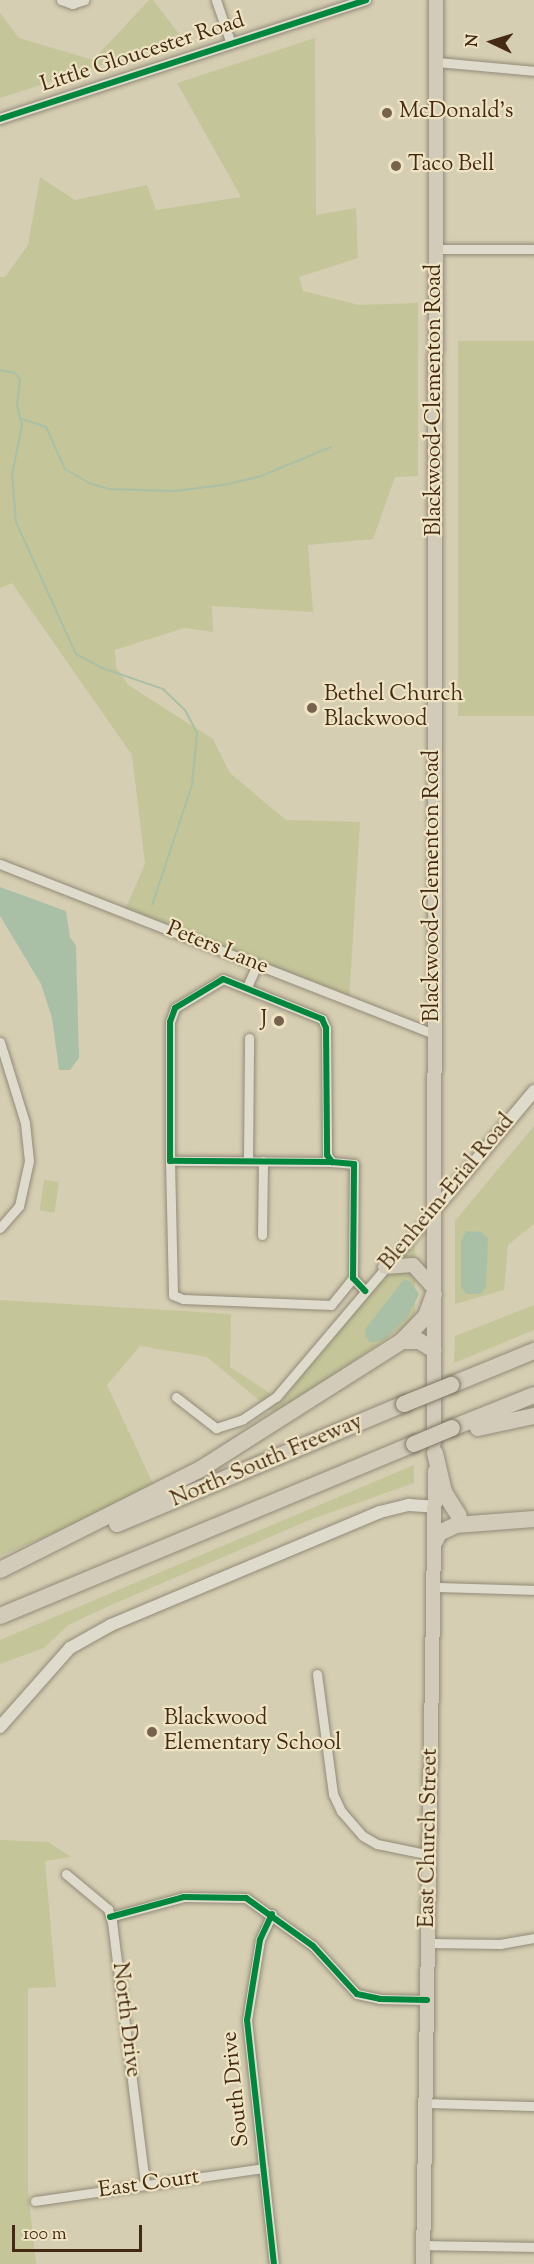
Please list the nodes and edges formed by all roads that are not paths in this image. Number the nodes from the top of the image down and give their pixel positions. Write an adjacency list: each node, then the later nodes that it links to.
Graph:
1 (61, 0): 2 (street)
2 (84, 0)
3 (216, 0): 6 (street)
4 (366, 0): 6 (street, Little Gloucester Road)
5 (436, 0): 7 (main road, Blackwood-Clementon Road)
6 (231, 44): 9 (street, Little Gloucester Road)
7 (436, 62): 8 (street); 10 (main road, Blackwood-Clementon Road)
8 (534, 71)
9 (0, 119)
10 (437, 249): 11 (street); 15 (main road, Blackwood-Clementon Road)
11 (534, 249)
12 (0, 864): 13 (street, Peters Lane)
13 (257, 965): 14 (street); 15 (street, Peters Lane)
14 (247, 987): 19 (street); 22 (street)
15 (433, 1034): 23 (main road, Blackwood-Clementon Road)
16 (249, 1038): 20 (street)
17 (0, 1042): 24 (street)
18 (534, 1091): 23 (main road, Blenheim-Erial Road)
19 (170, 1161): 20 (street); 30 (street)
20 (248, 1161): 21 (street)
21 (263, 1161): 22 (street); 25 (street)
22 (332, 1162): 27 (street)
23 (433, 1212): 26 (street, Blenheim-Erial Road); 28 (main road, Blackwood-Clementon Road)
24 (0, 1228)
25 (262, 1235)
26 (385, 1267): 28 (main road); 29 (street, Blenheim-Erial Road)
27 (353, 1278): 29 (street); 30 (street)
28 (434, 1291): 32 (highway); 33 (main road, Blackwood-Clementon Road)
29 (365, 1292): 31 (street, Blenheim-Erial Road)
30 (331, 1305): 31 (street)
31 (345, 1316): 36 (street, Blenheim-Erial Road)
32 (402, 1341): 33 (highway); 46 (highway)
33 (434, 1350): 37 (main road, Blackwood-Clementon Road)
34 (534, 1351): 46 (highway, North-South Freeway, bridge)
35 (534, 1395): 39 (highway, North-South Freeway)
36 (176, 1397)
37 (434, 1412): 40 (main road, East Church Street)
38 (534, 1416): 39 (highway)
39 (452, 1432): 49 (highway, North-South Freeway, bridge)
40 (435, 1453): 41 (main road, East Church Street); 42 (highway)
41 (435, 1507): 42 (highway); 45 (main road, East Church Street); 51 (main road)
42 (459, 1516): 44 (highway)
43 (534, 1519): 44 (highway)
44 (478, 1522): 45 (highway)
45 (435, 1541): 47 (main road, East Church Street)
46 (0, 1572)
47 (434, 1587): 48 (street); 52 (main road, East Church Street)
48 (534, 1590)
49 (0, 1616)
50 (317, 1674): 52 (street)
51 (0, 1727)
52 (430, 1855): 57 (main road, East Church Street)
53 (66, 1874): 55 (street)
54 (272, 1914): 55 (street); 58 (street); 61 (street, South Drive)
55 (110, 1917): 62 (street, North Drive)
56 (534, 1938): 57 (street)
57 (428, 1943): 58 (main road, East Church Street)
58 (427, 2000): 59 (main road, East Church Street)
59 (424, 2103): 60 (street); 64 (main road, East Church Street)
60 (534, 2106)
61 (264, 2168): 62 (street, East Court); 66 (street, South Drive)
62 (145, 2186): 63 (street, East Court)
63 (35, 2201)
64 (423, 2245): 65 (street); 67 (main road, East Church Street)
65 (534, 2247)
66 (274, 2264)
67 (423, 2264)

